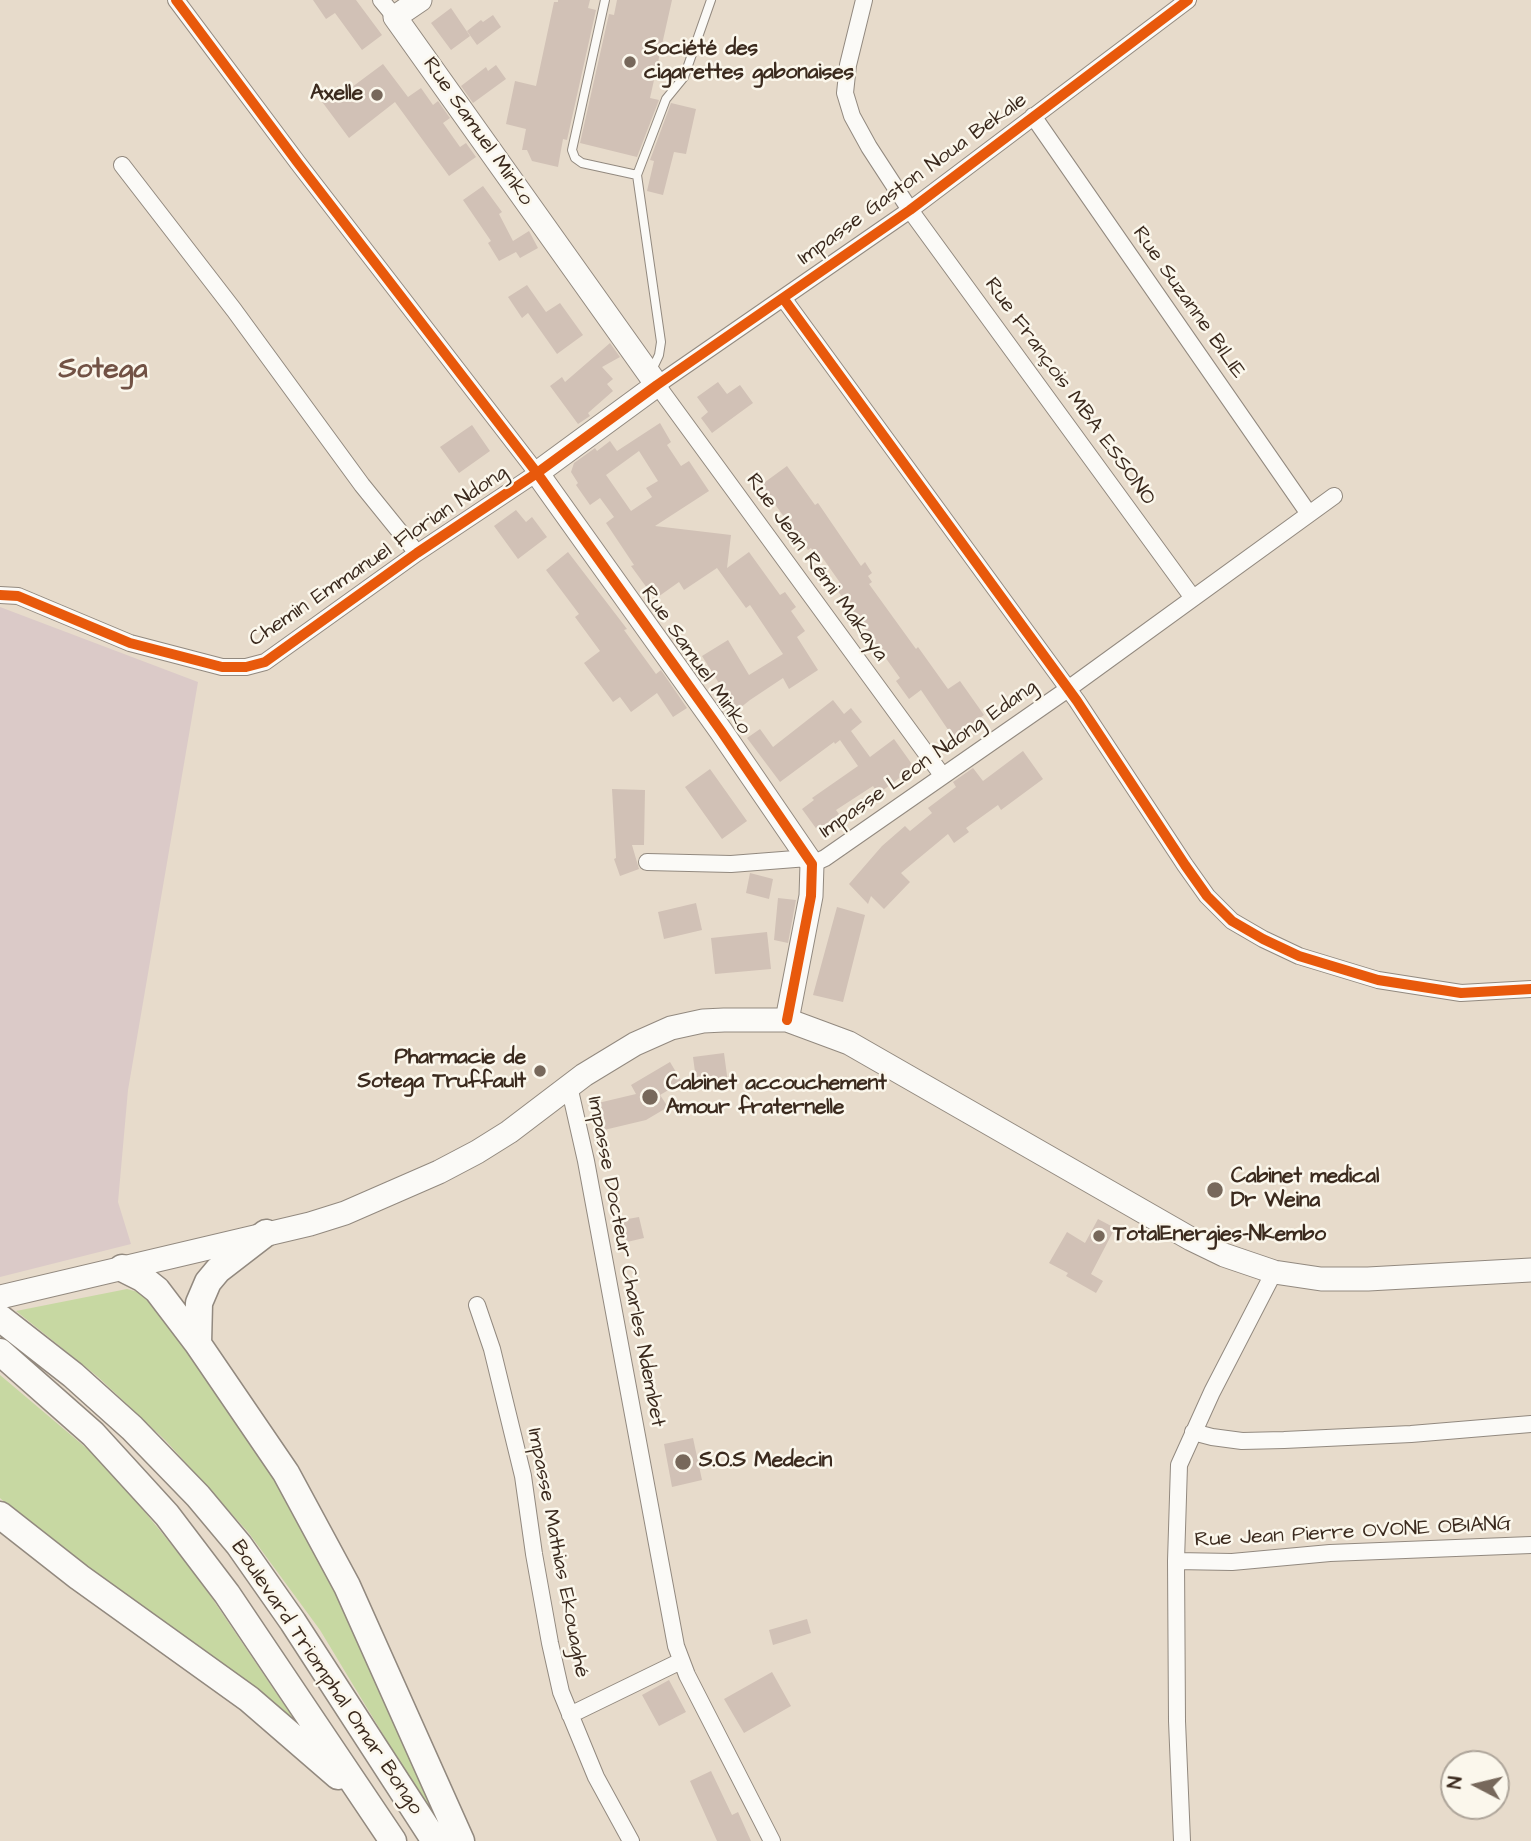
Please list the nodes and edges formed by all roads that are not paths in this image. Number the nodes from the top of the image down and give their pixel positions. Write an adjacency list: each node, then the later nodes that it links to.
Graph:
1 (176, 0): 14 (street)
2 (420, 0): 7 (main road, Rue Samuel Minko)
3 (606, 0): 10 (lane)
4 (711, 0): 10 (lane)
5 (864, 0): 11 (street, Rue François MBA ESSONO)
6 (1188, 0): 8 (street, Impasse Gaston Noua Bekale)
7 (388, 9): 13 (main road, Rue Samuel Minko)
8 (1033, 116): 11 (street, Impasse Gaston Noua Bekale); 16 (street, Rue Suzanne BILIE)
9 (122, 165): 17 (street)
10 (637, 175): 13 (lane)
11 (910, 210): 12 (street, Impasse Gaston Noua Bekale); 19 (street, Rue François MBA ESSONO)
12 (783, 298): 13 (street, Impasse Gaston Noua Bekale); 20 (street)
13 (653, 380): 14 (main road); 21 (street, Rue Jean Rémi Makaya)
14 (537, 473): 17 (street, Chemin Emmanuel Florian Ndong); 22 (main road, Rue Samuel Minko)
15 (1334, 496): 16 (street, Impasse Leon Ndong Edang)
16 (1310, 514): 19 (street, Impasse Leon Ndong Edang)
17 (417, 553): 18 (street, Chemin Emmanuel Florian Ndong)
18 (0, 595)
19 (1193, 598): 20 (street, Impasse Leon Ndong Edang)
20 (1068, 689): 21 (street, Impasse Leon Ndong Edang); 24 (street)
21 (942, 775): 22 (street, Impasse Leon Ndong Edang)
22 (810, 861): 23 (street); 25 (main road)
23 (647, 862)
24 (1531, 989)
25 (787, 1020): 26 (main road); 30 (main road)
26 (569, 1086): 27 (main road); 41 (street, Impasse Docteur Charles Ndembet)
27 (266, 1233): 28 (main road); 34 (main road)
28 (122, 1268): 31 (main road); 34 (main road)
29 (1531, 1270): 30 (main road)
30 (1274, 1272): 37 (street)
31 (9, 1295)
32 (477, 1305): 42 (street, Impasse Mathias Ekouaghé)
33 (0, 1318): 45 (main road, Boulevard Triomphal Omar Bongo)
34 (198, 1344): 46 (main road)
35 (0, 1352): 43 (main road, Boulevard Triomphal Omar Bongo)
36 (1531, 1424): 37 (street)
37 (1193, 1432): 40 (street)
38 (0, 1515): 43 (main road)
39 (1531, 1545): 40 (street, Rue Jean Pierre OVONE OBIANG)
40 (1176, 1562): 49 (street)
41 (681, 1661): 42 (street); 48 (street, Impasse Docteur Charles Ndembet)
42 (570, 1715): 47 (street, Impasse Mathias Ekouaghé)
43 (366, 1800): 44 (main road, Boulevard Triomphal Omar Bongo)
44 (393, 1841)
45 (435, 1841)
46 (461, 1841)
47 (631, 1841)
48 (772, 1841)
49 (1182, 1841)

